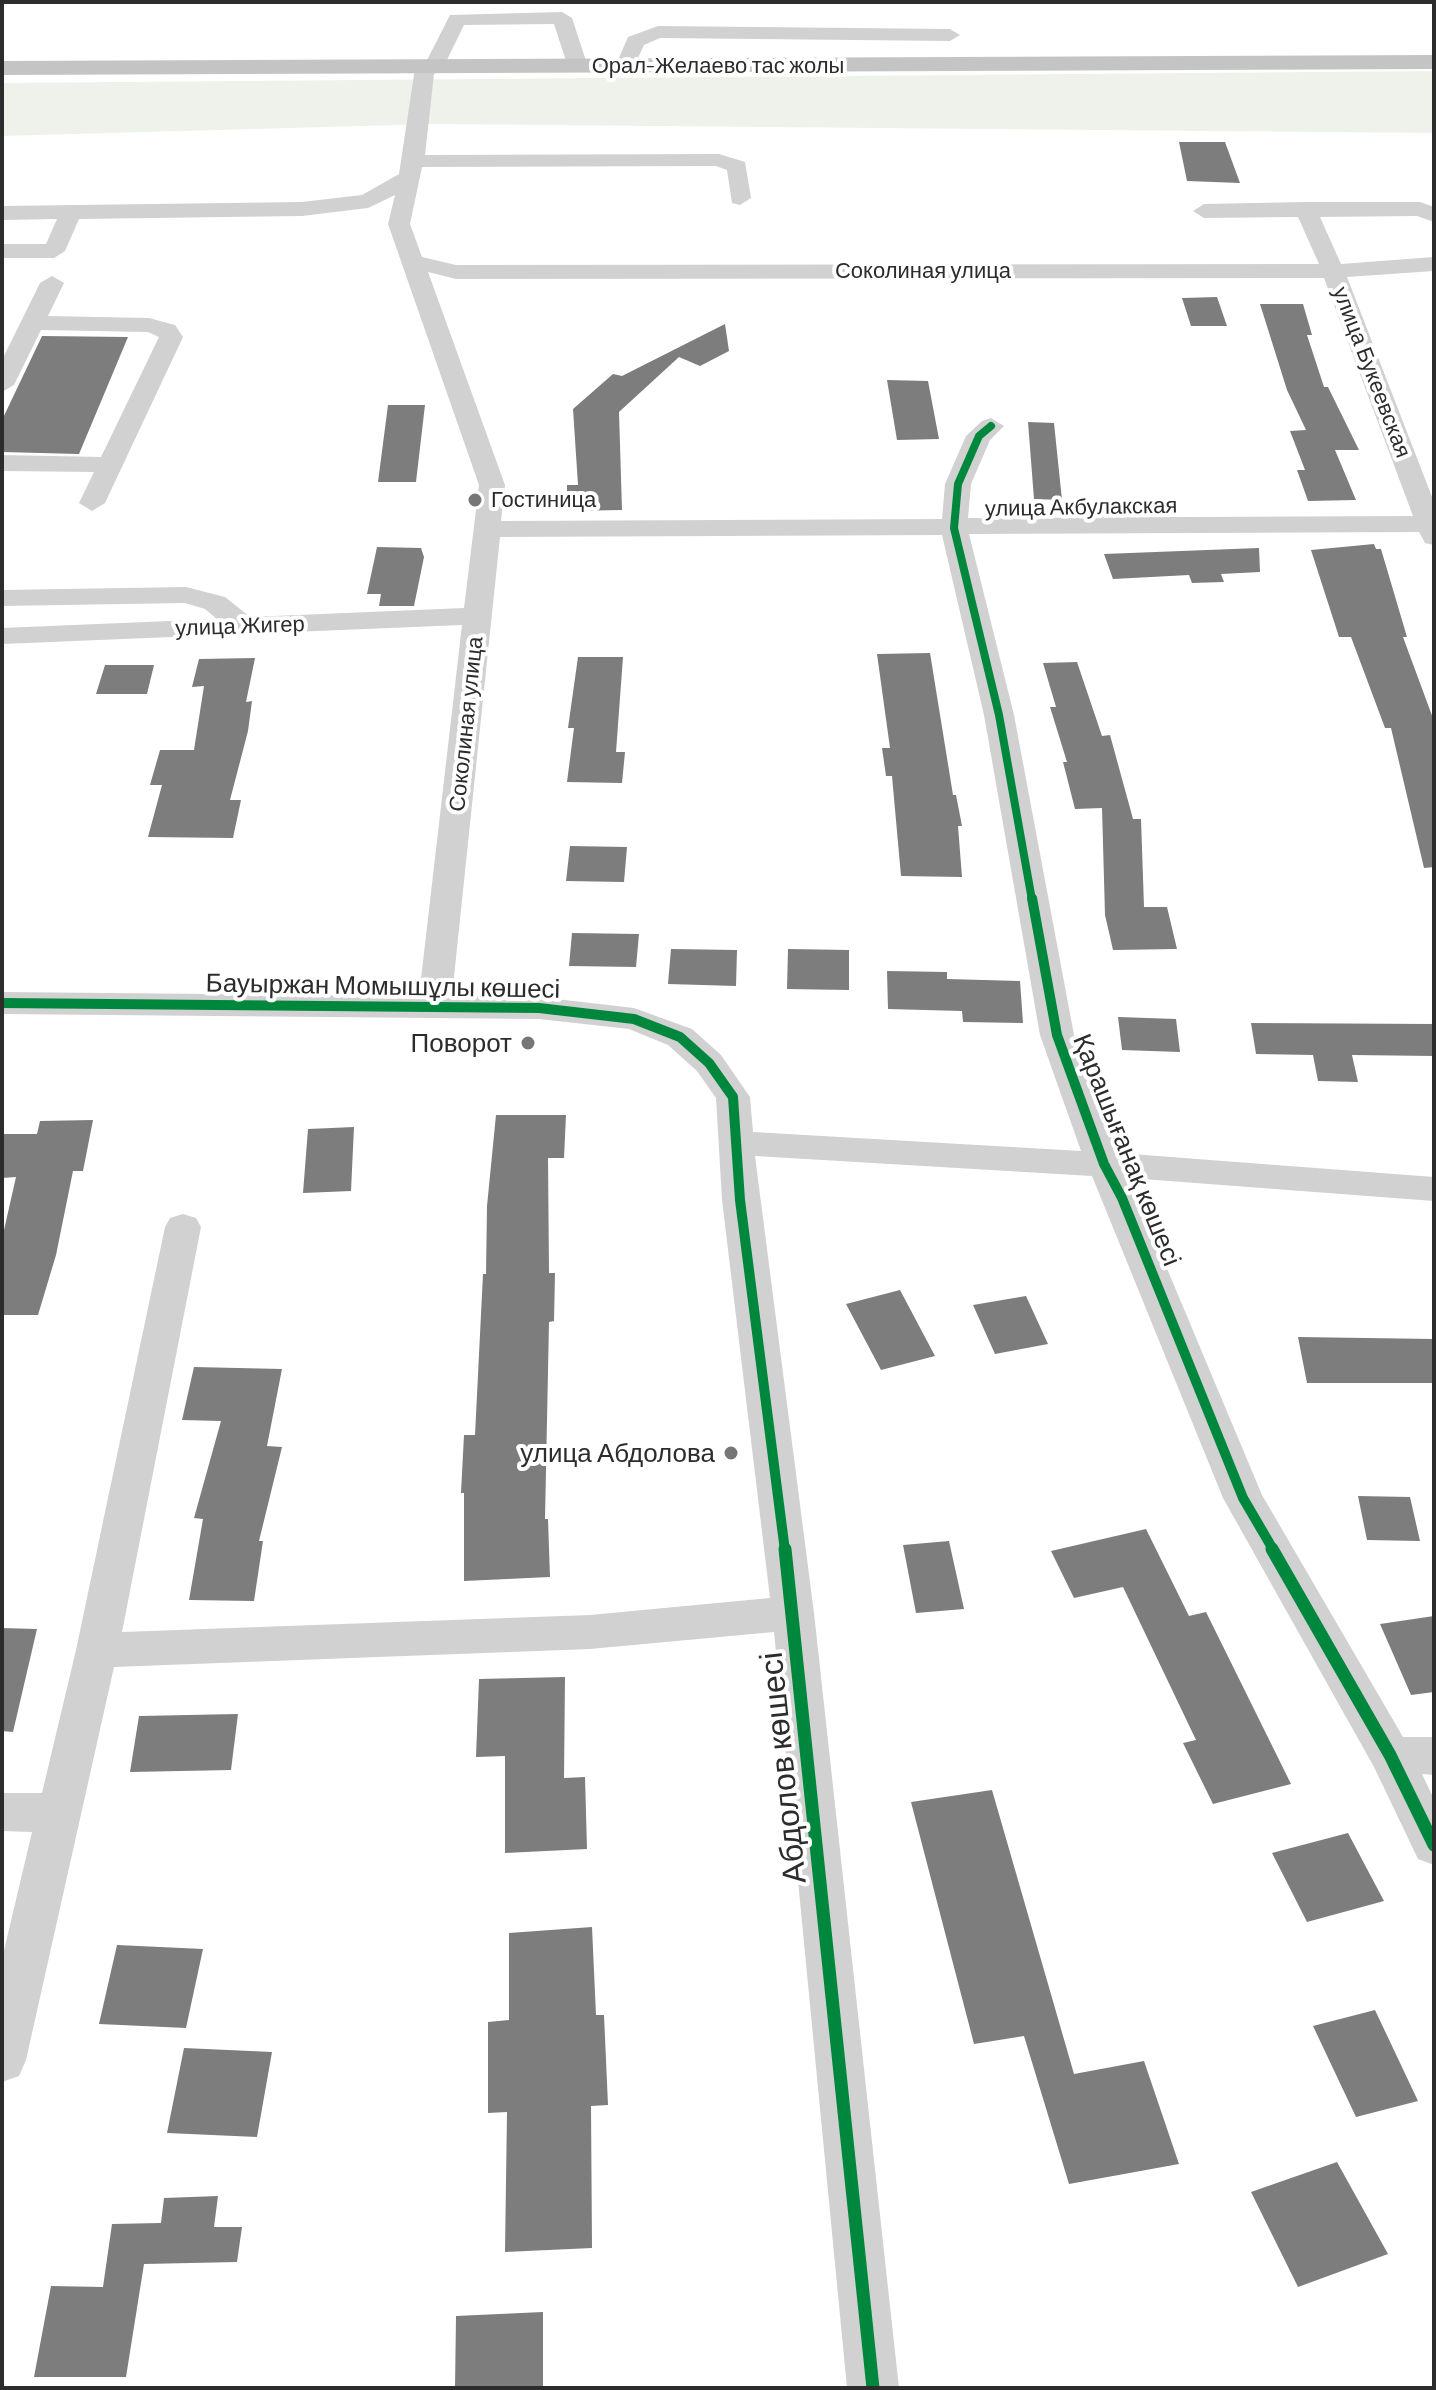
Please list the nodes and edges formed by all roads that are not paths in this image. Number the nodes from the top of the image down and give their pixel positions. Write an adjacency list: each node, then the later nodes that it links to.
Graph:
1 (950, 35): 4 (street)
2 (1434, 62): 4 (main road, Орал-Желаево тас жолы)
3 (578, 67): 4 (main road, Орал-Желаево тас жолы); 6 (main road, Орал-Желаево тас жолы); 6 (street, Соколиная улица)
4 (625, 67)
5 (2, 68): 6 (main road, Орал-Желаево тас жолы)
6 (429, 68): 7 (street, Соколиная улица)
7 (411, 169): 8 (street); 11 (street); 15 (street, Соколиная улица)
8 (740, 198)
9 (1306, 209): 10 (street); 13 (street); 17 (street, улица Букеевская)
10 (1204, 211)
11 (71, 212): 12 (street); 14 (street)
12 (2, 213)
13 (1434, 215)
14 (2, 251)
15 (412, 261): 17 (street, Соколиная улица); 27 (street, Соколиная улица)
16 (1434, 264): 17 (street, Соколиная улица)
17 (1333, 271): 26 (street, улица Букеевская)
18 (52, 283): 19 (street)
19 (35, 323): 20 (street); 23 (street)
20 (3, 381)
21 (991, 426): 25 (street, Қарашығанақ көшесі)
22 (2, 463): 23 (street)
23 (109, 465): 24 (street)
24 (92, 503)
25 (954, 528): 26 (street, улица Акбулакская); 27 (street, улица Акбулакская); 35 (street, Қарашығанақ көшесі)
26 (1432, 528)
27 (488, 529): 29 (street, Соколиная улица)
28 (2, 598): 30 (street)
29 (478, 616): 30 (street, улица Жигер); 33 (street, Соколиная улица)
30 (244, 626): 31 (street, улица Жигер)
31 (2, 636)
32 (2, 1003): 33 (street, Бауыржан Момышұлы көшесі)
33 (434, 1007): 34 (street, Бауыржан Момышұлы көшесі)
34 (736, 1143): 35 (street); 38 (street, Абдолов көшесі)
35 (1104, 1164): 36 (street); 40 (street, Қарашығанақ көшесі)
36 (1434, 1189)
37 (183, 1227): 39 (street)
38 (793, 1613): 39 (street); 46 (street, Абдолов көшесі)
39 (97, 1650): 43 (street)
40 (1390, 1755): 41 (street); 44 (street, Қарашығанақ көшесі)
41 (1434, 1756)
42 (2, 1812): 43 (street)
43 (60, 1813): 45 (street)
44 (1434, 1845)
45 (2, 2060)
46 (873, 2388)

